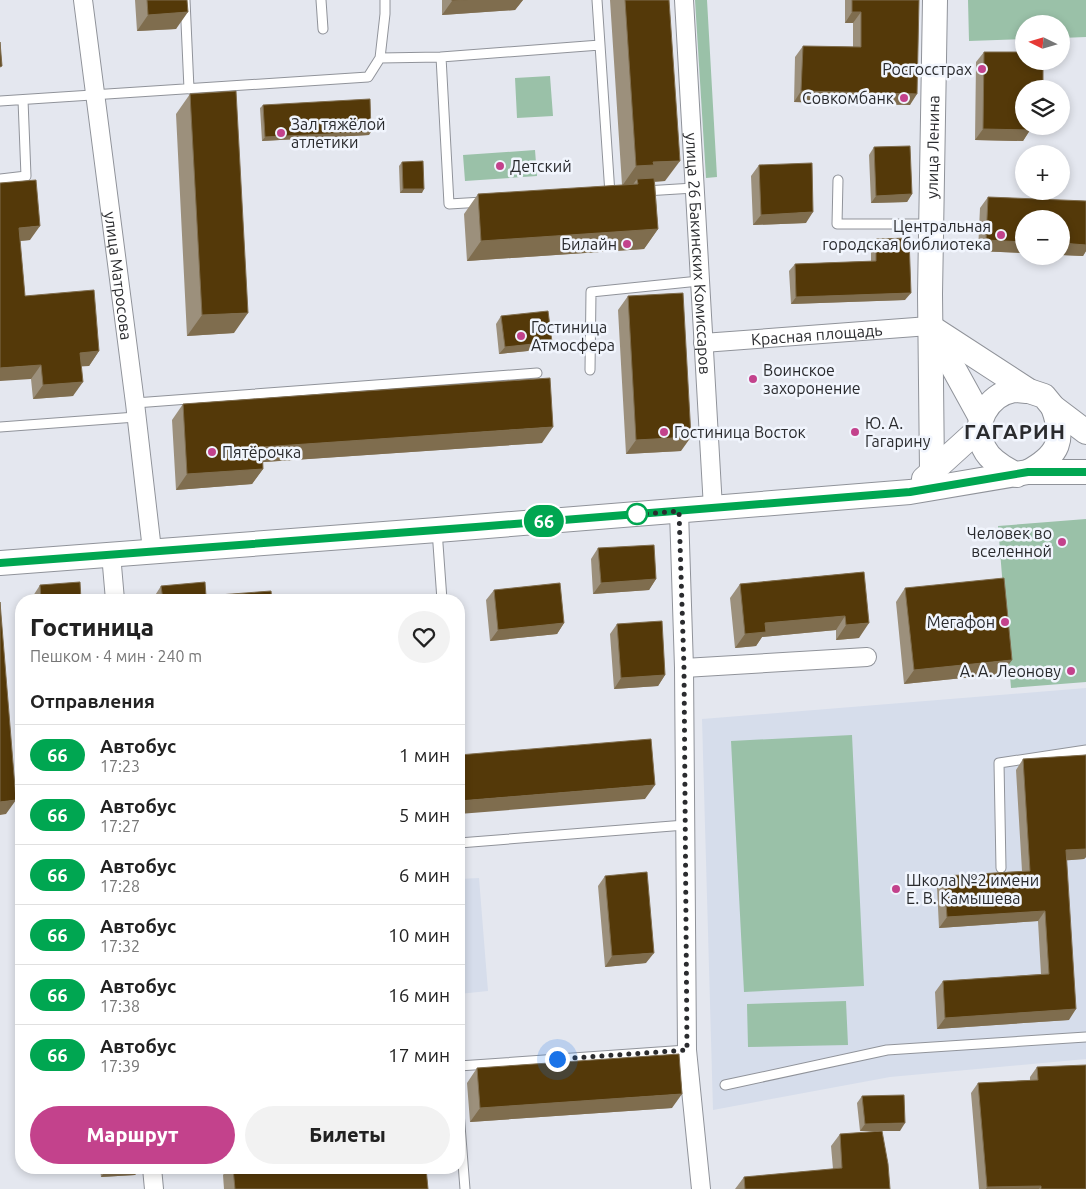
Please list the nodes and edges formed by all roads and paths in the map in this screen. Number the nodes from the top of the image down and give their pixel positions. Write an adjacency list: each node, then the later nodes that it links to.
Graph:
1 (83, 0): 13 (street, улица Матросова)
2 (185, 0): 12 (lane)
3 (321, 0): 8 (lane)
4 (385, 0): 11 (lane)
5 (597, 0): 9 (lane)
6 (684, 0): 18 (street, улица 26 Бакинских Комиссаров)
7 (935, 0): 22 (main road, улица Ленина)
8 (323, 29)
9 (600, 45): 10 (lane); 20 (lane)
10 (441, 57): 11 (lane); 21 (lane)
11 (380, 58): 12 (lane)
12 (189, 89): 13 (lane)
13 (95, 94): 14 (lane); 30 (street, улица Матросова)
14 (22, 100): 15 (lane); 16 (lane)
15 (0, 101)
16 (0, 179)
17 (838, 180): 22 (lane)
18 (694, 188): 19 (lane); 23 (street, улица 26 Бакинских Комиссаров)
19 (638, 192)
20 (610, 194)
21 (496, 201)
22 (931, 224): 24 (main road, улица Ленина)
23 (700, 281): 25 (street, улица 26 Бакинских Комиссаров); 26 (lane)
24 (930, 326): 25 (street, Красная площадь); 28 (main road); 31 (main road); 34 (main road, улица Ленина)
25 (703, 343): 38 (street, улица 26 Бакинских Комиссаров)
26 (590, 370)
27 (537, 373): 30 (lane)
28 (1030, 391): 29 (main road); 31 (main road)
29 (1053, 407): 33 (main road); 36 (main road)
30 (136, 410): 32 (lane); 41 (street, улица Матросова)
31 (980, 423): 34 (main road); 36 (main road)
32 (0, 427)
33 (1086, 432)
34 (932, 471): 37 (main road)
35 (1086, 472): 36 (main road)
36 (1023, 473): 37 (main road)
37 (910, 492): 38 (main road)
38 (713, 508): 39 (main road)
39 (679, 511): 40 (main road); 47 (street)
40 (437, 530): 41 (main road); 45 (lane)
41 (152, 550): 42 (main road)
42 (111, 554): 43 (main road); 44 (street)
43 (0, 563)
44 (114, 594)
45 (442, 594)
46 (867, 657): 47 (street)
47 (684, 668): 49 (street)
48 (1086, 750): 51 (lane)
49 (685, 825): 50 (lane); 53 (street)
50 (465, 843)
51 (1001, 868)
52 (1086, 1038): 55 (lane)
53 (687, 1050): 54 (lane); 60 (street)
54 (465, 1066)
55 (725, 1085)
56 (153, 1174): 58 (street)
57 (464, 1174): 59 (lane)
58 (154, 1189)
59 (465, 1189)
60 (701, 1189)

